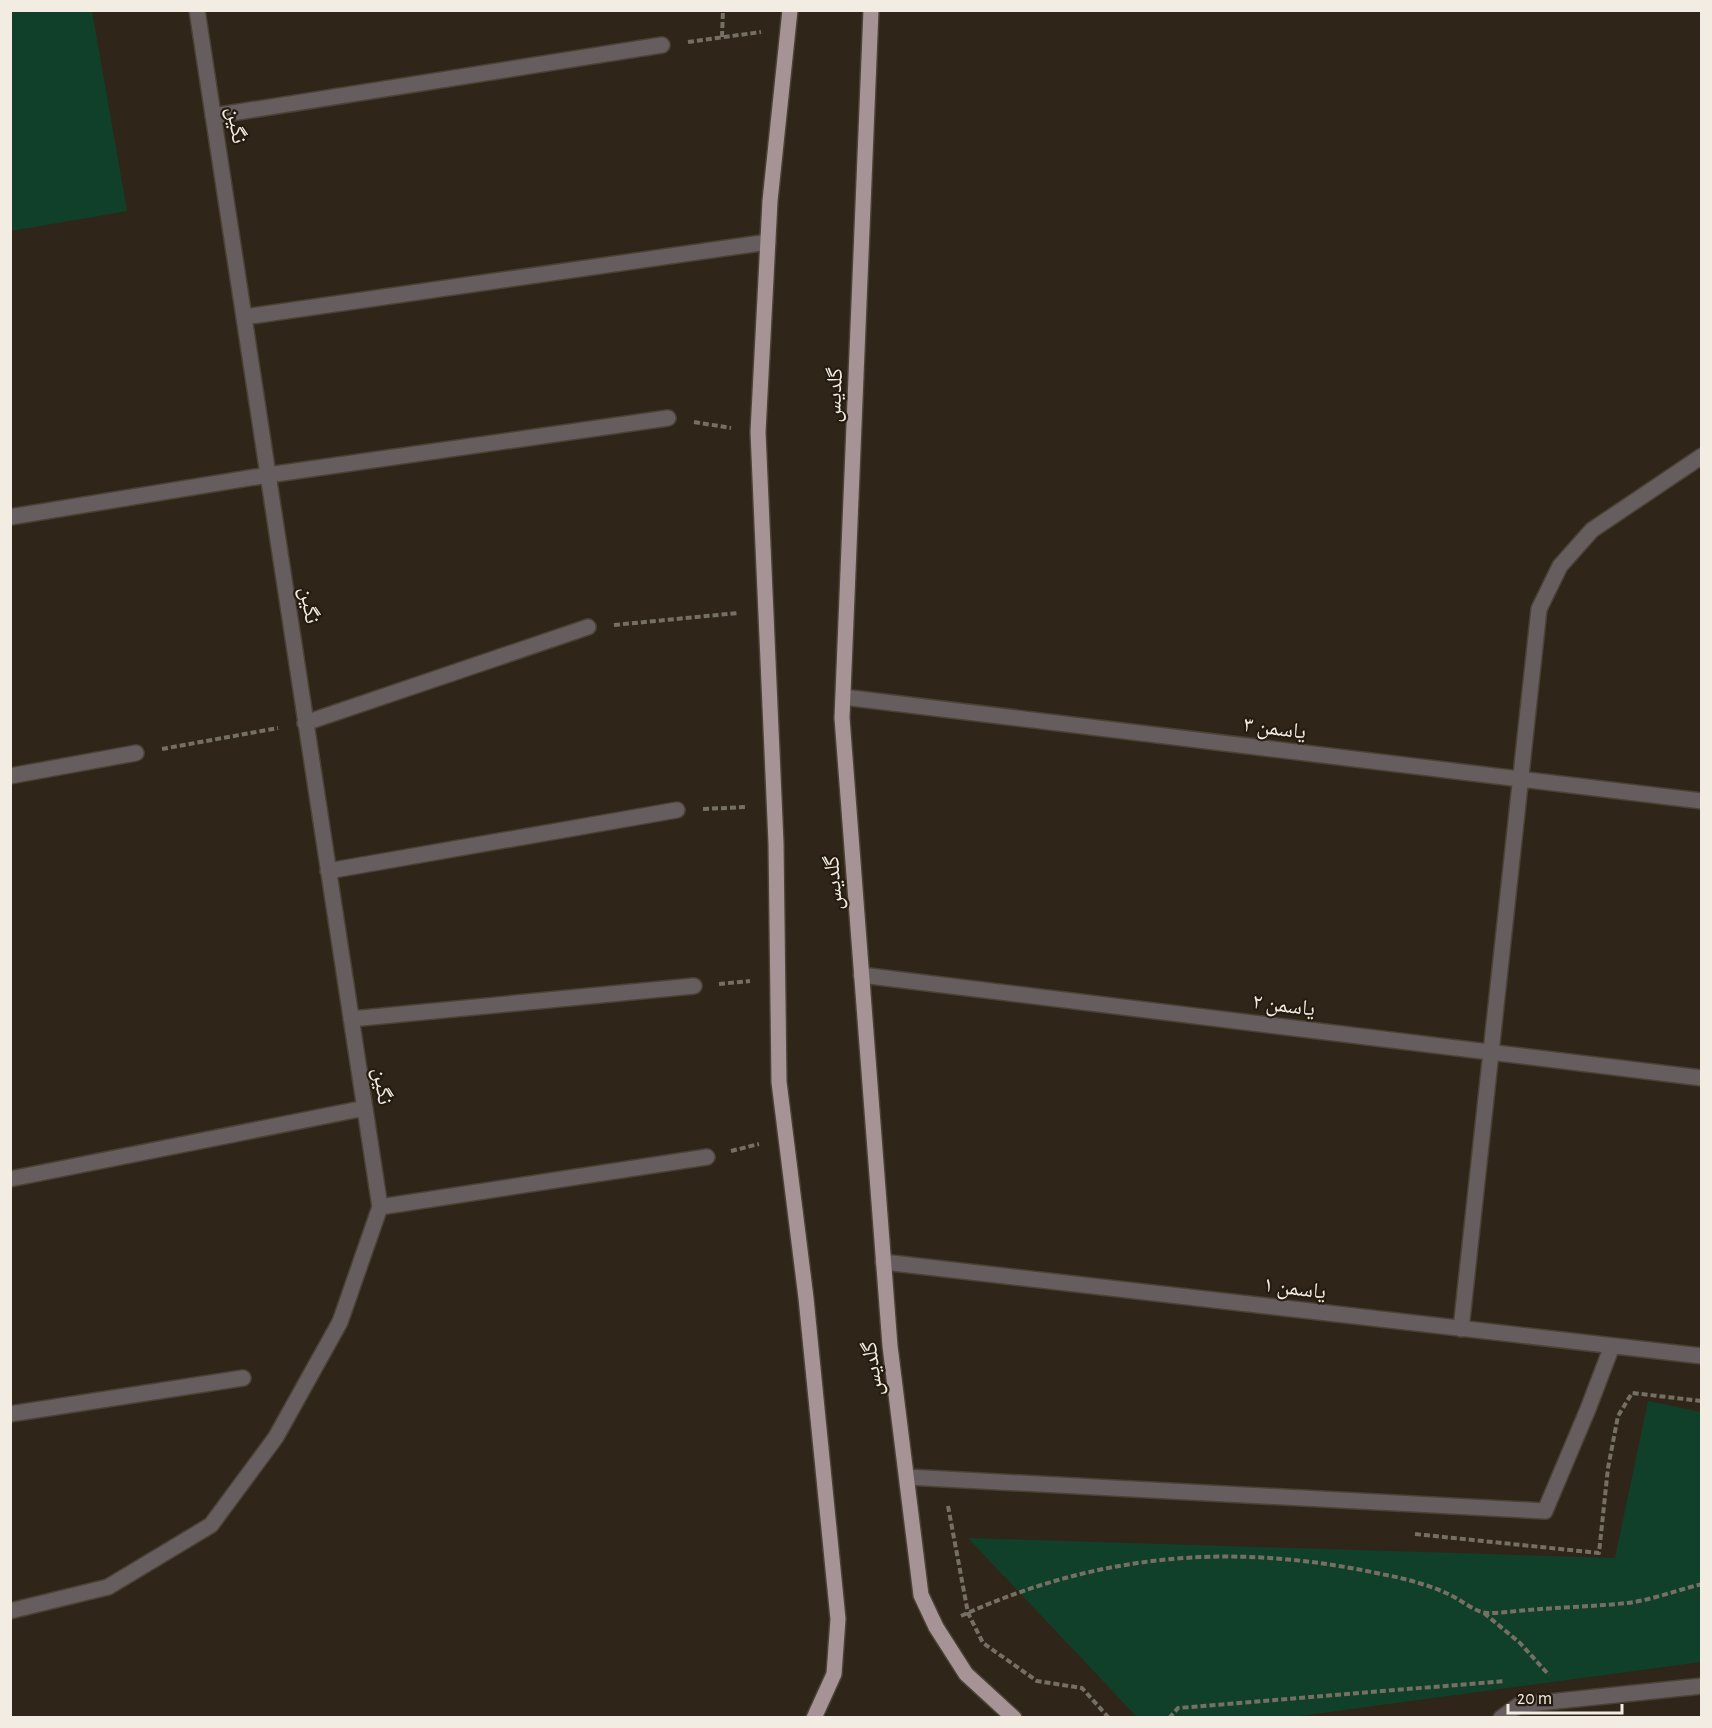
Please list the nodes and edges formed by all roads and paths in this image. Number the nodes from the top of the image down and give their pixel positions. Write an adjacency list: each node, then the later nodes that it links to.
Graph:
1 (197, 10): 8 (street, نگین)
2 (723, 10): 6 (path)
3 (790, 10): 5 (main road)
4 (871, 10): 18 (main road, گلدیس)
5 (788, 28): 6 (path); 9 (main road)
6 (722, 37): 7 (path)
7 (662, 45): 8 (street)
8 (213, 116): 10 (street, نگین)
9 (768, 242): 10 (street); 12 (main road)
10 (244, 317): 14 (street, نگین)
11 (668, 418): 12 (path); 14 (street)
12 (759, 432): 16 (main road)
13 (1701, 456): 22 (street)
14 (268, 475): 15 (street); 19 (street, نگین)
15 (10, 518)
16 (766, 611): 17 (path); 24 (main road)
17 (588, 627): 19 (street)
18 (843, 697): 22 (street, یاسمن ۳); 27 (main road, گلدیس)
19 (306, 723): 20 (path); 26 (street, نگین)
20 (136, 753): 21 (street)
21 (10, 776)
22 (1520, 779): 23 (street, یاسمن ۳); 31 (street)
23 (1701, 801)
24 (774, 806): 25 (path); 28 (main road)
25 (677, 810): 26 (street)
26 (328, 871): 30 (street, نگین)
27 (861, 975): 31 (street, یاسمن ۲); 38 (main road, گلدیس)
28 (778, 979): 29 (path); 34 (main road)
29 (694, 986): 30 (street)
30 (351, 1019): 33 (street, نگین)
31 (1491, 1052): 32 (street, یاسمن ۲); 39 (street)
32 (1701, 1078)
33 (365, 1108): 36 (street); 37 (street, نگین)
34 (786, 1138): 35 (path); 54 (main road)
35 (707, 1157): 37 (street)
36 (10, 1179)
37 (380, 1207): 47 (street)
38 (883, 1262): 39 (street, یاسمن ۱); 44 (main road, گلدیس)
39 (1461, 1329): 40 (street, یاسمن ۱)
40 (1612, 1346): 41 (street, یاسمن ۱); 45 (street)
41 (1701, 1356)
42 (243, 1378): 43 (street)
43 (10, 1414)
44 (907, 1477): 45 (street); 50 (main road, گلدیس)
45 (943, 1479): 48 (path)
46 (1701, 1584): 49 (path)
47 (10, 1611)
48 (968, 1613): 49 (path); 50 (path); 56 (path)
49 (1484, 1613): 51 (path)
50 (936, 1627): 55 (main road, گلدیس)
51 (1538, 1678)
52 (1515, 1680): 57 (path)
53 (1701, 1686): 58 (street)
54 (814, 1718)
55 (1014, 1718)
56 (1109, 1718)
57 (1169, 1718)
58 (1501, 1718)

